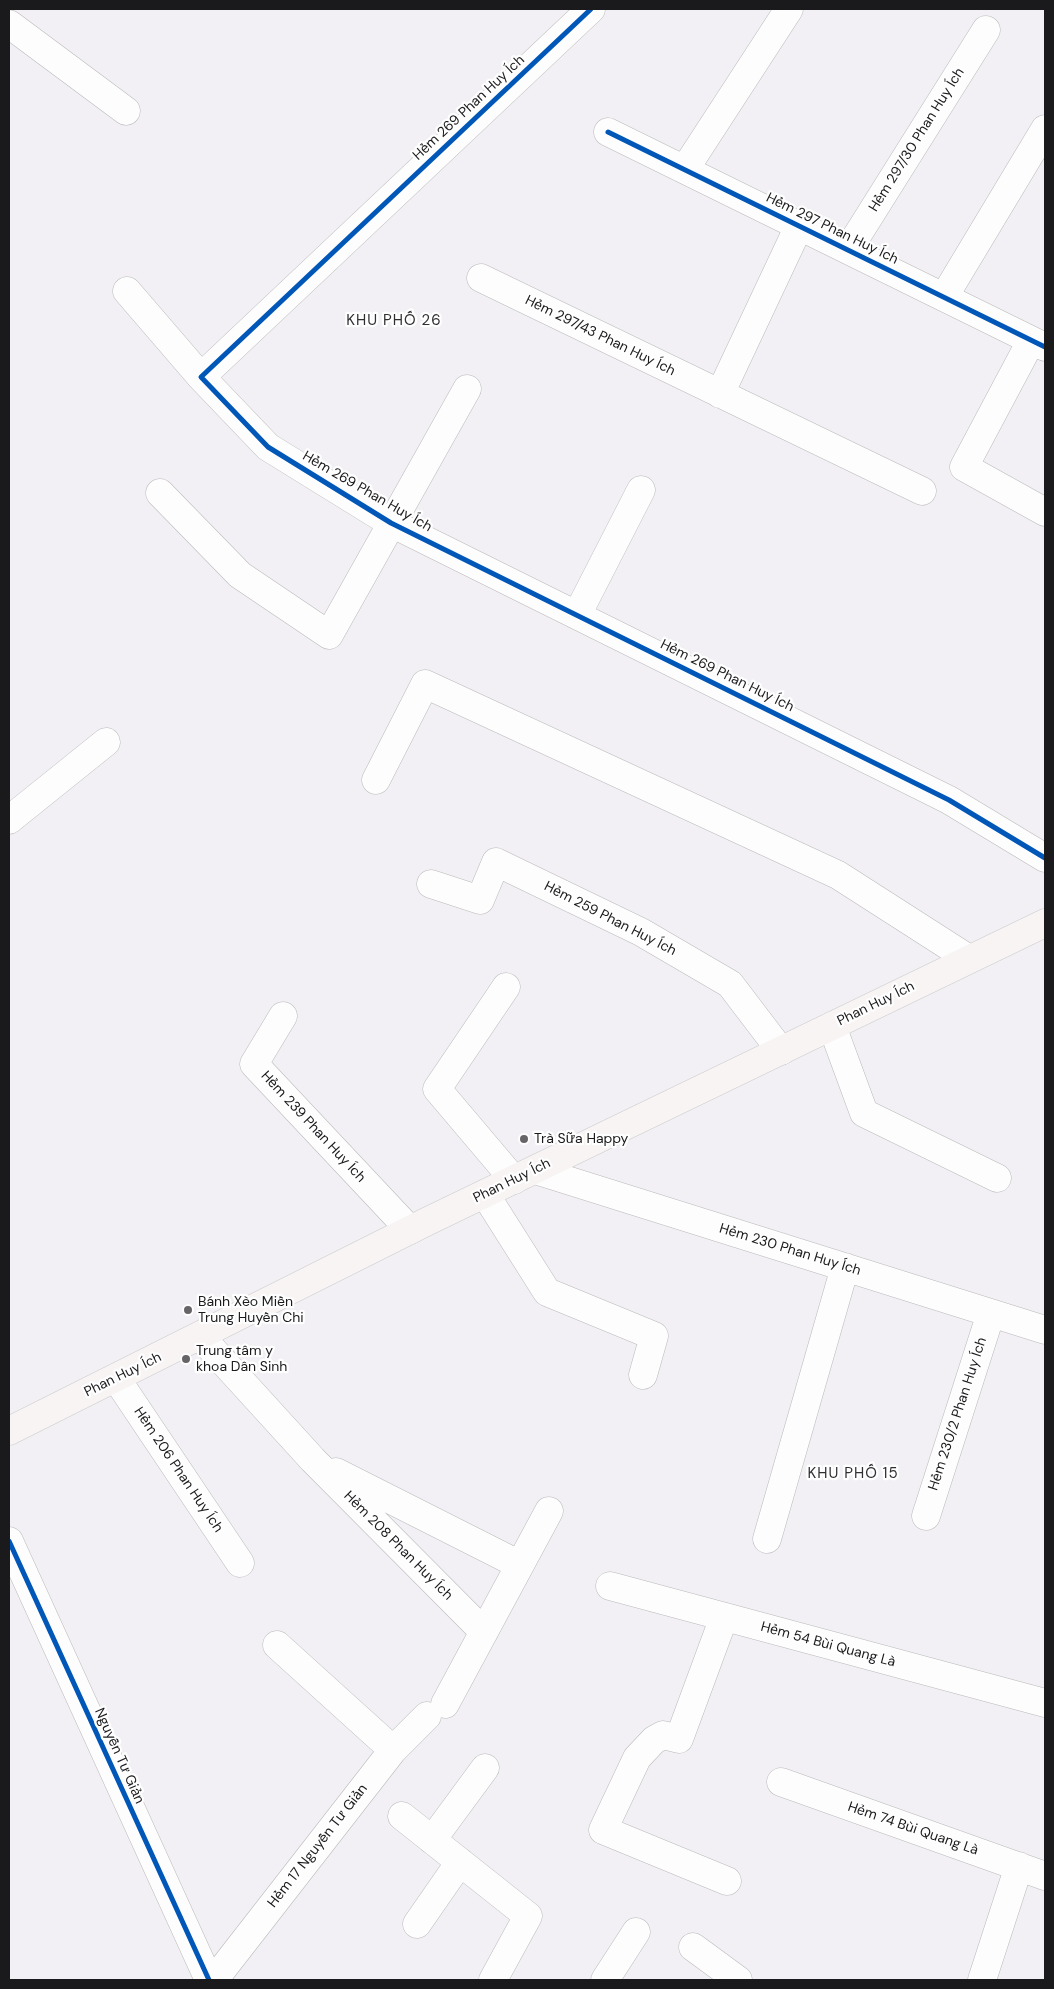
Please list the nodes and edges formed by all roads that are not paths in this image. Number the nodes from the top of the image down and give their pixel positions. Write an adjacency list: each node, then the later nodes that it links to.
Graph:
1 (591, 9): 15 (street, Hẻm 269 Phan Huy Ích)
2 (790, 9): 8 (street)
3 (9, 24): 5 (street)
4 (986, 30): 10 (street, Hẻm 297/30 Phan Huy Ích)
5 (126, 111)
6 (1045, 129): 13 (street)
7 (608, 132): 8 (street, Hẻm 297 Phan Huy Ích)
8 (685, 169): 9 (street, Hẻm 297 Phan Huy Ích)
9 (799, 226): 10 (street, Hẻm 297 Phan Huy Ích); 17 (street)
10 (848, 250): 13 (street, Hẻm 297 Phan Huy Ích)
11 (481, 278): 17 (street, Hẻm 297/43 Phan Huy Ích)
12 (127, 291): 15 (street, Hẻm 269 Phan Huy Ích)
13 (944, 298): 14 (street, Hẻm 297 Phan Huy Ích)
14 (1038, 344): 21 (street)
15 (201, 377): 22 (street, Hẻm 269 Phan Huy Ích)
16 (467, 389): 22 (street)
17 (720, 394): 19 (street, Hẻm 297/43 Phan Huy Ích)
18 (641, 490): 23 (street)
19 (922, 490)
20 (160, 493): 22 (street)
21 (1045, 512)
22 (392, 523): 23 (street, Hẻm 269 Phan Huy Ích)
23 (577, 615): 27 (street, Hẻm 269 Phan Huy Ích)
24 (106, 742): 26 (street)
25 (376, 780): 30 (street)
26 (9, 820)
27 (1045, 858)
28 (430, 884): 34 (street, Hẻm 259 Phan Huy Ích)
29 (1045, 923): 30 (main road, Phan Huy Ích)
30 (969, 959): 33 (main road, Phan Huy Ích)
31 (506, 987): 35 (street)
32 (283, 1016): 38 (street, Hẻm 239 Phan Huy Ích)
33 (832, 1026): 34 (main road, Phan Huy Ích); 36 (street)
34 (781, 1051): 35 (main road, Phan Huy Ích)
35 (525, 1175): 37 (main road, Phan Huy Ích); 39 (street, Hẻm 230 Phan Huy Ích)
36 (997, 1178)
37 (486, 1194): 38 (main road, Phan Huy Ích); 43 (street)
38 (410, 1230): 42 (main road, Phan Huy Ích)
39 (845, 1267): 40 (street, Hẻm 230 Phan Huy Ích); 49 (street)
40 (990, 1313): 41 (street, Hẻm 230 Phan Huy Ích); 48 (street, Hẻm 230/2 Phan Huy Ích)
41 (1045, 1330)
42 (200, 1336): 44 (main road, Phan Huy Ích); 46 (street, Hẻm 208 Phan Huy Ích)
43 (643, 1375)
44 (116, 1378): 45 (main road, Phan Huy Ích); 51 (street, Hẻm 206 Phan Huy Ích)
45 (9, 1431)
46 (313, 1460): 52 (street, Hẻm 208 Phan Huy Ích); 55 (street, Hẻm 208 Phan Huy Ích)
47 (549, 1511): 52 (street)
48 (926, 1516)
49 (767, 1539)
50 (9, 1541): 70 (street, Nguyễn Tư Giản)
51 (240, 1563)
52 (520, 1565): 55 (street)
53 (610, 1586): 54 (street, Hẻm 54 Bùi Quang Là)
54 (724, 1617): 57 (street, Hẻm 54 Bùi Quang Là); 66 (street)
55 (484, 1632): 58 (street, Hẻm 17 Nguyễn Tư Giản)
56 (277, 1645): 58 (street)
57 (1045, 1702)
58 (393, 1750): 71 (street, Hẻm 17 Nguyễn Tư Giản)
59 (485, 1768): 62 (street)
60 (782, 1782): 64 (street, Hẻm 74 Bùi Quang Là)
61 (402, 1816): 62 (street)
62 (432, 1840): 63 (street)
63 (460, 1862): 67 (street); 72 (street)
64 (1019, 1866): 65 (street, Hẻm 74 Bùi Quang Là); 75 (street)
65 (1045, 1876)
66 (727, 1881)
67 (418, 1924)
68 (636, 1932): 73 (street)
69 (694, 1946): 74 (street)
70 (209, 1980)
71 (214, 1980)
72 (493, 1980)
73 (605, 1980)
74 (738, 1980)
75 (982, 1980)

